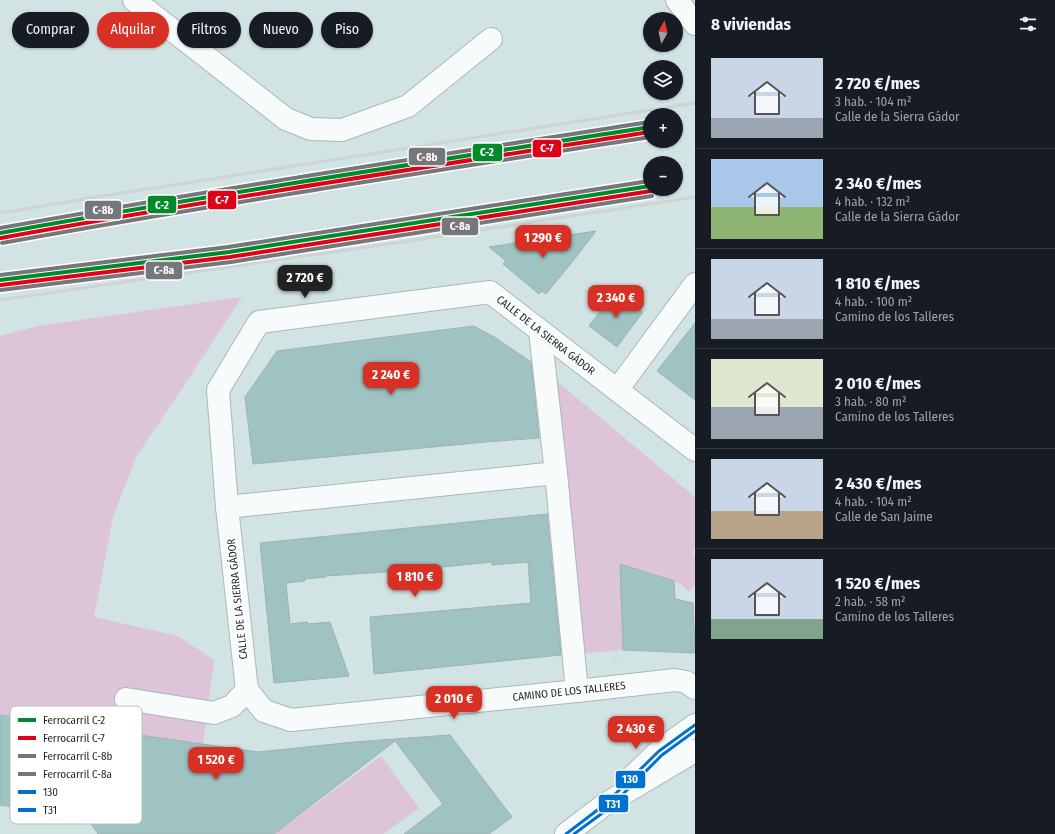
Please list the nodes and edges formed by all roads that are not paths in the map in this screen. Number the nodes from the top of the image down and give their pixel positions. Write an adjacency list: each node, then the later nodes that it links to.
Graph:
1 (134, 0): 4 (street)
2 (677, 0): 3 (street)
3 (695, 24)
4 (491, 39)
5 (695, 284): 7 (street)
6 (540, 331): 7 (street, CALLE DE LA SIERRA GÁDOR); 9 (street); 10 (street, CALLE DE LA SIERRA GÁDOR)
7 (617, 390): 8 (street, CALLE DE LA SIERRA GÁDOR)
8 (695, 450)
9 (556, 473): 10 (street); 13 (street)
10 (227, 507): 12 (street, CALLE DE LA SIERRA GÁDOR)
11 (695, 688): 13 (street, CAMINO DE LOS TALLERES)
12 (247, 690): 13 (street, CAMINO DE LOS TALLERES); 14 (street)
13 (577, 691)
14 (126, 699)
15 (695, 725): 17 (street)
16 (695, 751): 17 (street)
17 (604, 805): 18 (street)
18 (566, 834)

